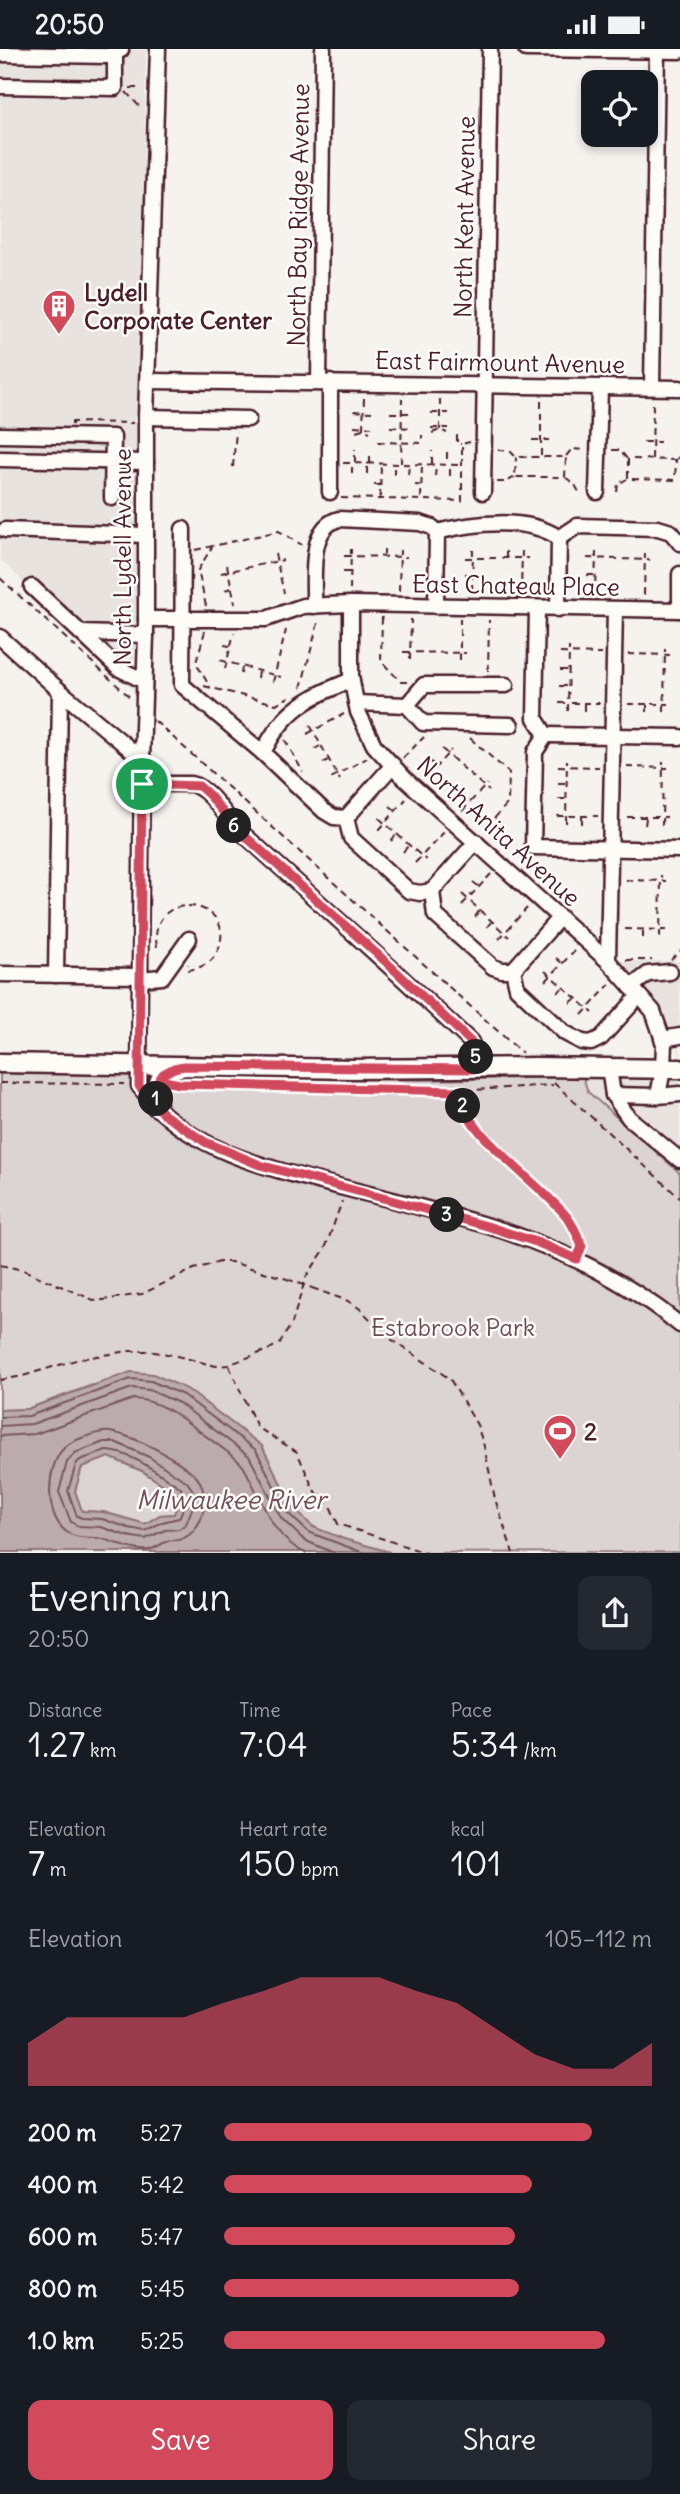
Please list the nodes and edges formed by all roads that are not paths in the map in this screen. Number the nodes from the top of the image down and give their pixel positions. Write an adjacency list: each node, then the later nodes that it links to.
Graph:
1 (158, 49): 10 (street, North Lydell Avenue)
2 (323, 49): 11 (street, North Bay Ridge Avenue)
3 (489, 49): 12 (street, North Kent Avenue)
4 (526, 49): 5 (street)
5 (657, 50): 7 (street); 14 (street)
6 (118, 51): 8 (street); 9 (street)
7 (680, 51)
8 (0, 54)
9 (0, 86)
10 (148, 381): 11 (street, East Fairmount Avenue); 16 (street, North Lydell Avenue)
11 (324, 382): 12 (street, East Fairmount Avenue); 24 (street, North Bay Ridge Avenue)
12 (484, 385): 13 (street, East Fairmount Avenue); 22 (street, North Kent Avenue)
13 (600, 387): 14 (street, East Fairmount Avenue); 23 (street)
14 (652, 387): 15 (street, East Fairmount Avenue)
15 (680, 388)
16 (146, 417): 17 (street); 21 (street, North Lydell Avenue)
17 (242, 419)
18 (0, 435): 20 (street)
19 (0, 459): 20 (street)
20 (113, 461): 21 (street); 25 (street)
21 (146, 462): 29 (street, North Lydell Avenue)
22 (483, 487)
23 (597, 492)
24 (335, 495)
25 (112, 498)
26 (183, 529): 42 (street)
27 (5, 530): 29 (street)
28 (437, 532): 30 (street); 35 (street); 40 (street)
29 (146, 535): 41 (street, North Lydell Avenue)
30 (559, 538): 31 (street); 37 (street)
31 (680, 543)
32 (680, 574): 39 (street)
33 (32, 587): 43 (street)
34 (350, 598): 35 (street, East Chateau Place); 40 (street, East Chateau Place); 46 (street, North Anita Avenue)
35 (436, 606): 36 (street, East Chateau Place)
36 (537, 608): 37 (street, East Chateau Place); 53 (street)
37 (558, 609): 38 (street, East Chateau Place)
38 (615, 610): 39 (street, East Chateau Place); 54 (street)
39 (680, 610)
40 (317, 612): 42 (street, East Chateau Place)
41 (146, 618): 42 (street, East Chateau Place); 44 (street, North Lydell Avenue)
42 (181, 619): 56 (street)
43 (81, 633): 44 (street); 47 (street)
44 (146, 635): 47 (street, North Lydell Avenue)
45 (0, 637): 49 (street)
46 (352, 680): 50 (street, North Anita Avenue); 56 (street)
47 (144, 681): 57 (street, North Lydell Avenue)
48 (506, 685): 51 (street)
49 (60, 691): 57 (street); 71 (street)
50 (356, 702): 51 (street); 58 (street, North Anita Avenue)
51 (407, 705): 52 (street)
52 (511, 725)
53 (546, 735): 54 (street); 62 (street)
54 (613, 736): 55 (street); 62 (street)
55 (680, 737)
56 (263, 753): 60 (street)
57 (142, 759): 59 (street, North Lydell Avenue)
58 (398, 762): 60 (street); 61 (street, North Anita Avenue)
59 (142, 784): 72 (street, North Lydell Avenue); 80 (street)
60 (346, 818): 64 (street)
61 (479, 837): 64 (street); 65 (street, North Anita Avenue)
62 (611, 848): 63 (street); 67 (street)
63 (680, 850)
64 (432, 891): 69 (street)
65 (560, 918): 67 (street, North Anita Avenue); 69 (street)
66 (190, 939): 72 (street)
67 (608, 961): 73 (street, North Anita Avenue)
68 (671, 966): 73 (street)
69 (513, 970): 73 (street)
70 (0, 974): 71 (street)
71 (56, 975): 72 (street)
72 (139, 977): 77 (street, North Lydell Avenue)
73 (635, 991): 75 (street, North Anita Avenue)
74 (680, 1036): 75 (street)
75 (662, 1039): 81 (street, North Anita Avenue)
76 (0, 1063): 77 (main road)
77 (138, 1065): 78 (main road); 85 (street, North Lydell Avenue)
78 (184, 1066): 80 (main road); 85 (main road)
79 (609, 1067): 80 (main road); 81 (main road); 83 (street)
80 (476, 1069)
81 (672, 1069): 84 (street, North Anita Avenue)
82 (680, 1094): 84 (street)
83 (614, 1095): 84 (street); 86 (street)
84 (658, 1096)
85 (157, 1107): 87 (street, North Lydell Avenue)
86 (680, 1160)
87 (680, 1325)

